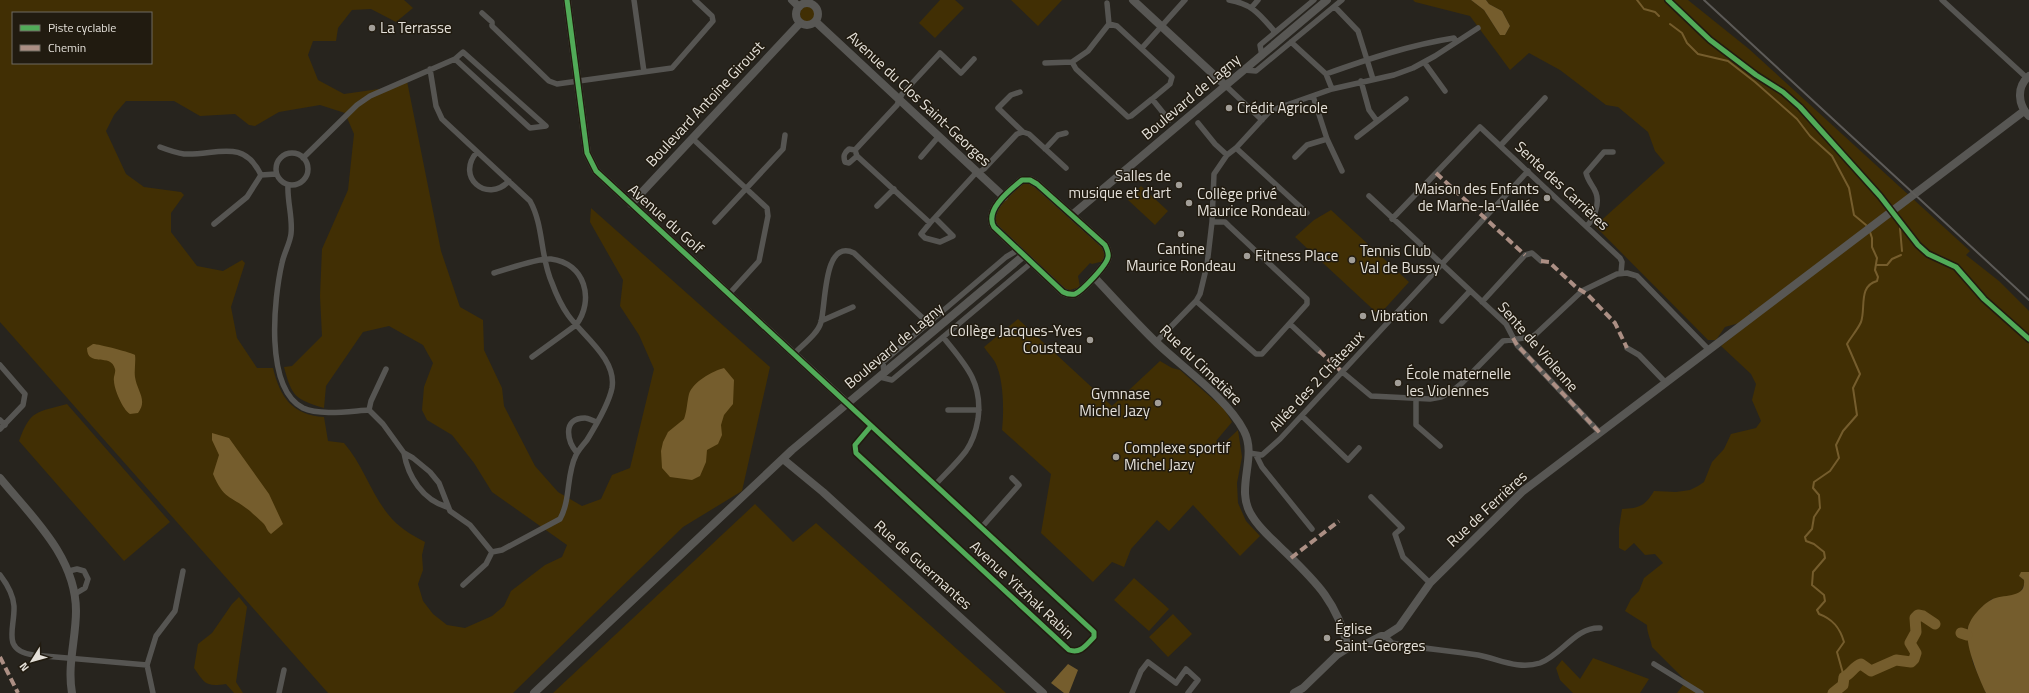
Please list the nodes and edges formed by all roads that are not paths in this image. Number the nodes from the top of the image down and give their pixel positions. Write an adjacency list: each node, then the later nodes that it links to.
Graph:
1 (567, 0): 41 (street, Avenue du Golf)
2 (634, 0): 37 (street)
3 (695, 0): 37 (street)
4 (792, 0): 15 (street)
5 (1133, 0): 22 (street)
6 (1186, 0): 22 (street)
7 (1229, 0): 16 (street)
8 (1258, 0): 16 (street)
9 (1314, 0): 24 (street)
10 (1328, 0): 28 (street, Boulevard de Lagny)
11 (1342, 0): 17 (street)
12 (1942, 0): 39 (street)
13 (817, 3): 15 (street); 19 (street)
14 (1107, 3): 21 (street)
15 (799, 7): 20 (street)
16 (1252, 7): 24 (street)
17 (1335, 7): 25 (street); 31 (street)
18 (482, 13): 41 (street)
19 (816, 22): 20 (street); 51 (street, Avenue du Clos Saint-Georges)
20 (800, 23): 62 (street, Boulevard Antoine Giroust)
21 (1108, 24): 27 (street); 33 (street)
22 (1161, 26): 27 (street); 43 (street)
23 (1478, 28): 26 (street)
24 (1275, 32): 28 (street)
25 (1291, 42): 36 (street); 38 (street)
26 (1456, 42): 31 (street); 34 (street)
27 (1142, 48): 49 (street)
28 (1262, 56): 36 (street, Boulevard de Lagny)
29 (455, 59): 29 (street); 35 (street)
30 (974, 59): 51 (street)
31 (1367, 60): 38 (street); 40 (street)
32 (1046, 62): 33 (street)
33 (1072, 62): 49 (street)
34 (1424, 62): 40 (street); 45 (street)
35 (430, 70): 68 (street); 73 (street)
36 (1244, 70): 43 (street, Boulevard de Lagny)
37 (644, 72): 41 (street)
38 (1326, 74): 44 (street)
39 (2028, 77): 52 (street)
40 (1373, 79): 42 (street)
41 (578, 80): 86 (street, Avenue du Golf)
42 (1361, 81): 44 (street); 55 (street)
43 (1226, 86): 54 (street); 89 (street, Boulevard de Lagny)
44 (1329, 90): 47 (street)
45 (1445, 91)
46 (1020, 92): 57 (street)
47 (1313, 96): 54 (street); 63 (street)
48 (1545, 98): 64 (street)
49 (1152, 99): 53 (street)
50 (1406, 99): 55 (street)
51 (900, 100): 60 (street, Avenue du Clos Saint-Georges); 83 (street)
52 (2027, 114): 120 (street, Rue de Ferrières)
53 (1169, 120)
54 (1262, 120): 66 (street)
55 (1377, 121): 61 (street)
56 (1198, 123): 70 (street)
57 (1024, 132): 67 (street); 77 (street)
58 (1066, 133): 67 (street)
59 (785, 135): 82 (street)
60 (938, 136): 71 (street); 77 (street, Avenue du Clos Saint-Georges)
61 (1357, 136)
62 (692, 139): 82 (street); 86 (street, Boulevard Antoine Giroust)
63 (1327, 139): 72 (street); 75 (street)
64 (1501, 145): 76 (street, Sente des Carrières); 91 (street, Sente des Carrières)
65 (160, 147): 79 (street)
66 (1236, 148): 70 (street); 88 (street)
67 (1045, 149): 74 (street)
68 (477, 152): 80 (street); 80 (street)
69 (1613, 152): 96 (street)
70 (1227, 155): 93 (street)
71 (920, 157)
72 (1295, 157)
73 (303, 158): 78 (street); 81 (street)
74 (1066, 168)
75 (1342, 171)
76 (1528, 171): 96 (street, Sente des Carrières); 101 (street, Allée des 2 Châteaux)
77 (978, 172): 85 (street, Avenue du Clos Saint-Georges); 90 (street)
78 (276, 174): 79 (street); 81 (street)
79 (261, 175): 95 (street)
80 (509, 181): 98 (street)
81 (288, 185): 130 (street)
82 (746, 188): 92 (street); 106 (street)
83 (894, 189): 87 (street); 94 (street)
84 (1369, 196): 91 (street, Sente de Violenne)
85 (1004, 197): 89 (street); 97 (street)
86 (631, 204): 106 (street, Avenue du Golf)
87 (877, 206)
88 (1307, 213)
89 (1072, 215): 104 (street)
90 (935, 218): 94 (street); 94 (street)
91 (1392, 219): 101 (street, Sente de Violenne)
92 (715, 222)
93 (1212, 222): 107 (street); 113 (street)
94 (930, 223)
95 (214, 224)
96 (1587, 226): 103 (street, Sente des Carrières)
97 (1020, 253): 100 (street); 112 (street); 126 (street, Boulevard de Lagny)
98 (544, 259): 102 (street); 114 (street); 114 (street)
99 (1541, 261): 108 (street)
100 (1031, 262): 104 (street); 115 (street)
101 (1442, 264): 105 (street, Sente de Violenne); 125 (street, Allée des 2 Châteaux)
102 (494, 273)
103 (1621, 273): 116 (street); 120 (street)
104 (1094, 277): 117 (street, Rue du Cimetière)
105 (1470, 291): 108 (street, Sente de Violenne); 110 (street)
106 (729, 294): 121 (street, Avenue du Golf)
107 (1196, 301): 113 (street); 117 (street)
108 (1482, 302): 116 (street, Sente de Violenne)
109 (853, 307): 111 (street)
110 (1442, 321)
111 (821, 322): 112 (street); 121 (street)
112 (929, 324): 126 (street)
113 (1290, 324): 119 (street)
114 (576, 325): 122 (street); 135 (street)
115 (943, 337): 126 (street); 132 (street)
116 (1513, 338): 128 (street); 138 (street, Sente de Violenne)
117 (1156, 342): 143 (street, Rue du Cimetière)
118 (1627, 348): 127 (street)
119 (1319, 350)
120 (1709, 350): 127 (street, Rue de Ferrières)
121 (794, 354): 129 (street, Avenue du Golf)
122 (532, 357)
123 (0, 364): 137 (street)
124 (386, 369): 130 (street)
125 (1341, 371): 128 (street); 133 (street, Allée des 2 Châteaux)
126 (882, 375): 129 (street, Boulevard de Lagny)
127 (1665, 382): 138 (street, Rue de Ferrières)
128 (1416, 398): 139 (street)
129 (848, 404): 136 (street, Avenue Yitzhak Rabin); 144 (street, Boulevard de Lagny)
130 (369, 410): 141 (street)
131 (948, 410): 132 (street)
132 (979, 410): 147 (street)
133 (1302, 416): 140 (street); 143 (street, Allée des 2 Châteaux)
134 (0, 420): 137 (street)
135 (597, 422): 142 (street); 142 (street)
136 (871, 426): 147 (street, Avenue Yitzhak Rabin); 150 (street, Avenue Yitzhak Rabin)
137 (2, 427)
138 (1600, 433): 156 (street, Rue de Ferrières)
139 (1440, 446)
140 (1359, 448)
141 (404, 453): 149 (street); 149 (street)
142 (577, 453): 152 (street)
143 (1253, 454): 151 (street); 161 (street, Rue du Cimetière)
144 (783, 459): 169 (street, Boulevard de Lagny); 170 (street, Rue de Guermantes)
145 (0, 478): 153 (street)
146 (1012, 478): 150 (street)
147 (935, 485): 150 (street, Avenue Yitzhak Rabin)
148 (1371, 497): 156 (street)
149 (447, 507): 152 (street)
150 (981, 528)
151 (1312, 529)
152 (492, 552): 157 (street)
153 (69, 571): 158 (street); 158 (street)
154 (183, 571): 164 (street)
155 (0, 575): 162 (street)
156 (1430, 583): 160 (street, Rue de Ferrières)
157 (463, 585)
158 (75, 594): 162 (street)
159 (1600, 628): 160 (street)
160 (1385, 636): 161 (street, Rue de Ferrières)
161 (1348, 648): 173 (street, Rue de Ferrières)
162 (70, 658): 164 (street); 166 (street)
163 (1654, 664): 174 (street)
164 (147, 665): 167 (street)
165 (284, 670): 168 (street)
166 (72, 693)
167 (153, 693)
168 (279, 693)
169 (534, 693)
170 (1043, 693)
171 (1132, 693): 172 (street)
172 (1188, 693)
173 (1294, 693)
174 (1701, 693)

